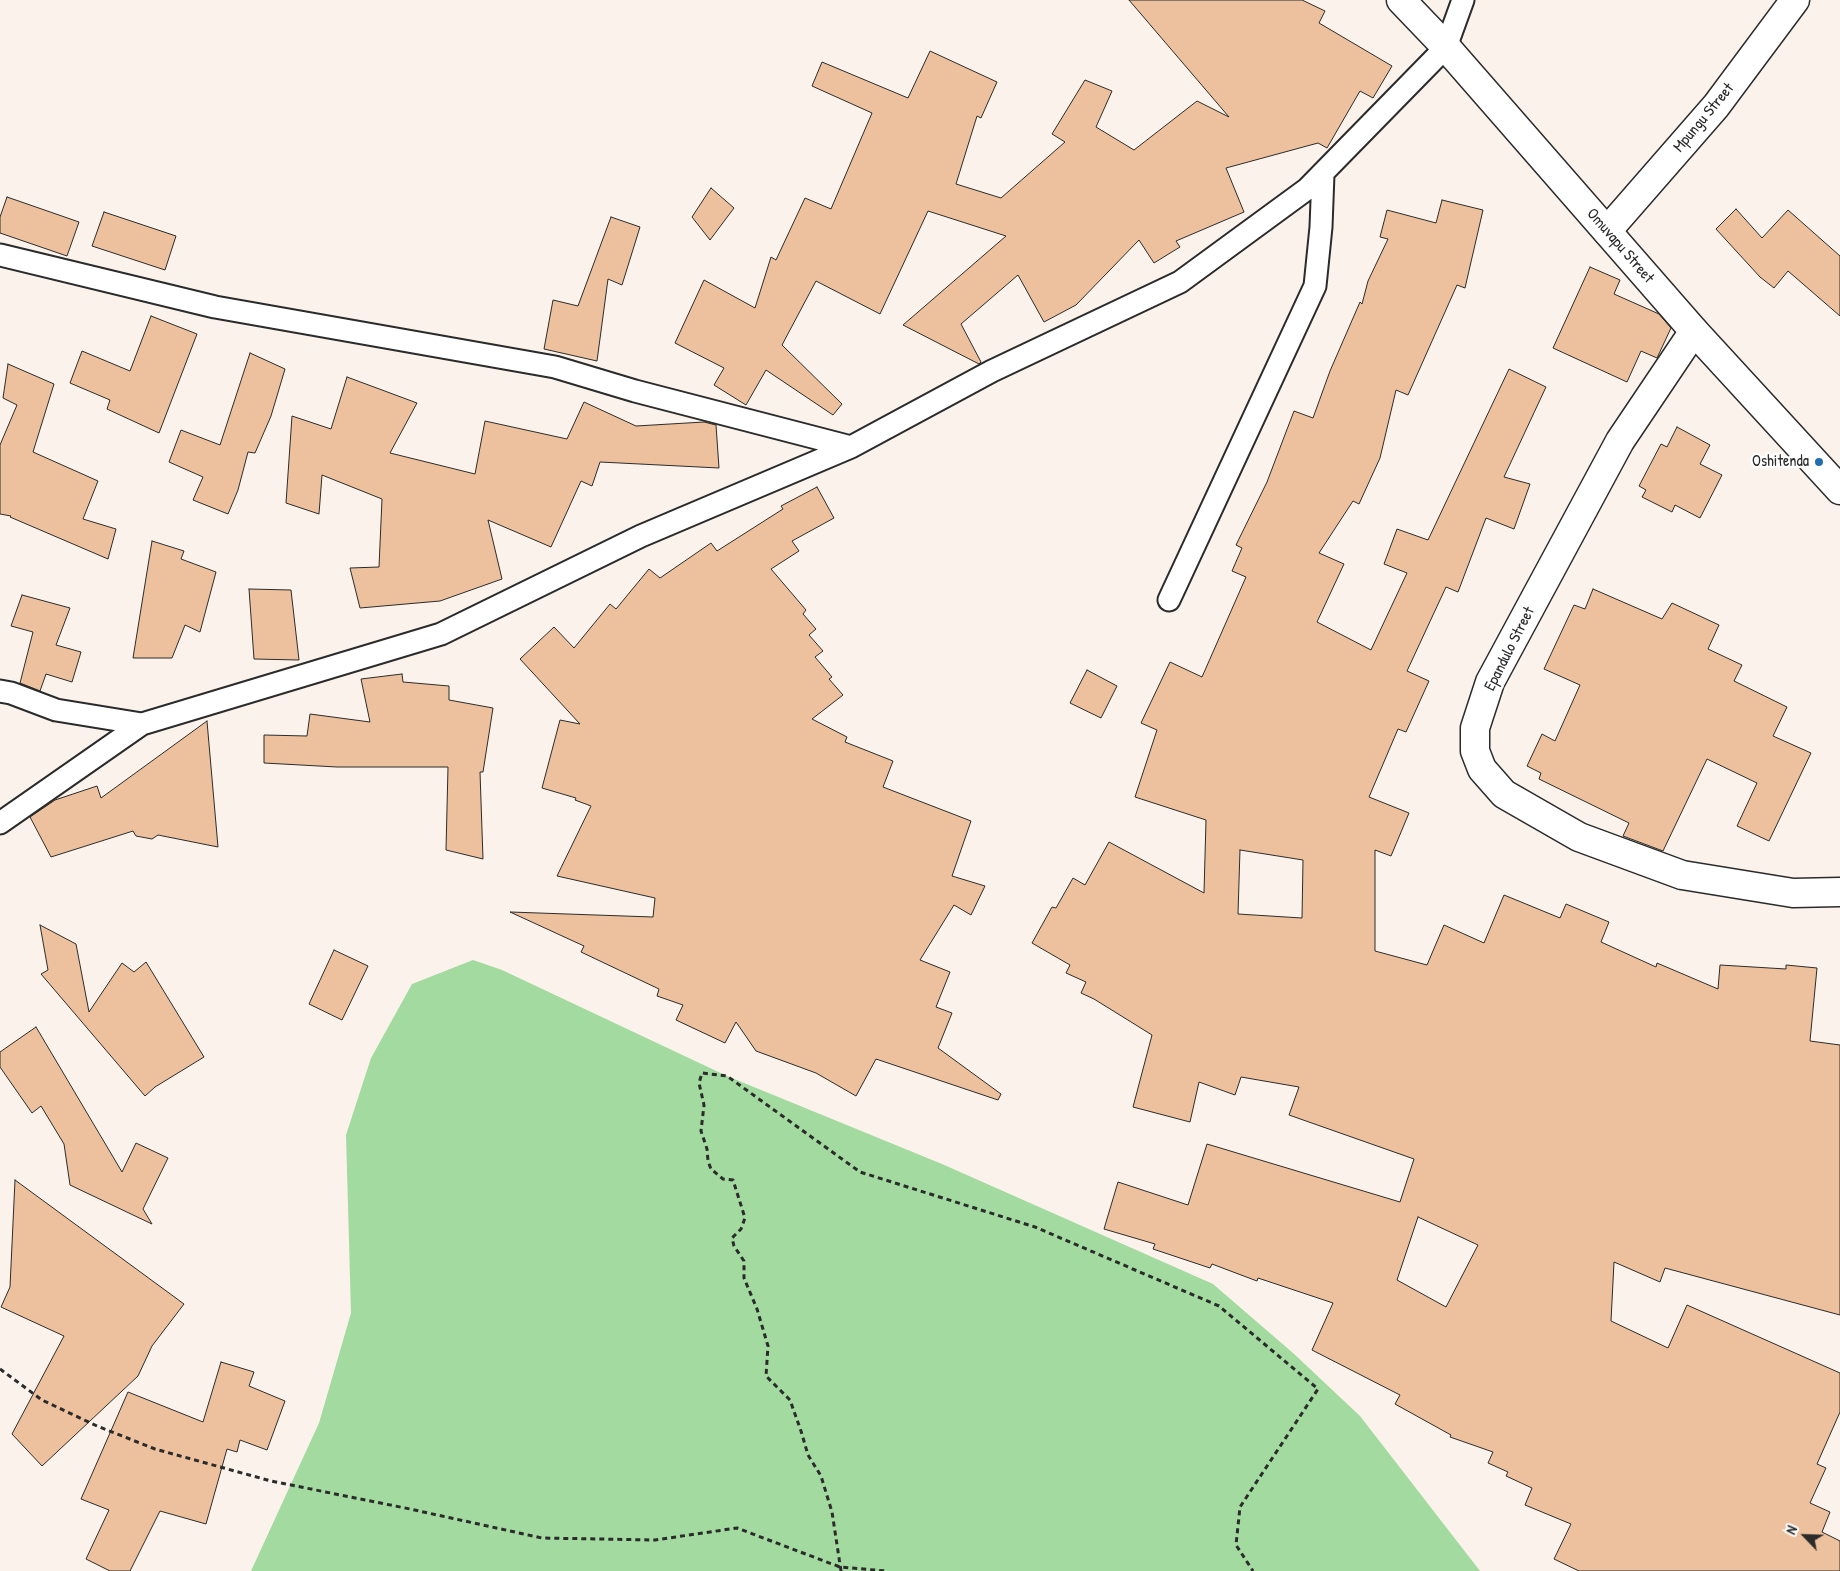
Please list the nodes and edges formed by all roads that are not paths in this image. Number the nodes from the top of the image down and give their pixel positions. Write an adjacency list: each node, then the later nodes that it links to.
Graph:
1 (1401, 0): 4 (street, Omuvapu Street)
2 (1464, 0): 4 (lane)
3 (1795, 0): 6 (street, Mpungu Street)
4 (1446, 47): 5 (lane); 6 (street, Omuvapu Street)
5 (1323, 174): 9 (lane); 11 (lane)
6 (1607, 231): 8 (street, Omuvapu Street)
7 (0, 255): 9 (lane)
8 (1694, 331): 10 (street, Omuvapu Street); 15 (street, Epandulo Street)
9 (851, 447): 13 (lane)
10 (1840, 490)
11 (1169, 600)
12 (0, 691): 13 (lane)
13 (142, 724): 14 (lane)
14 (0, 823)
15 (1840, 892)

